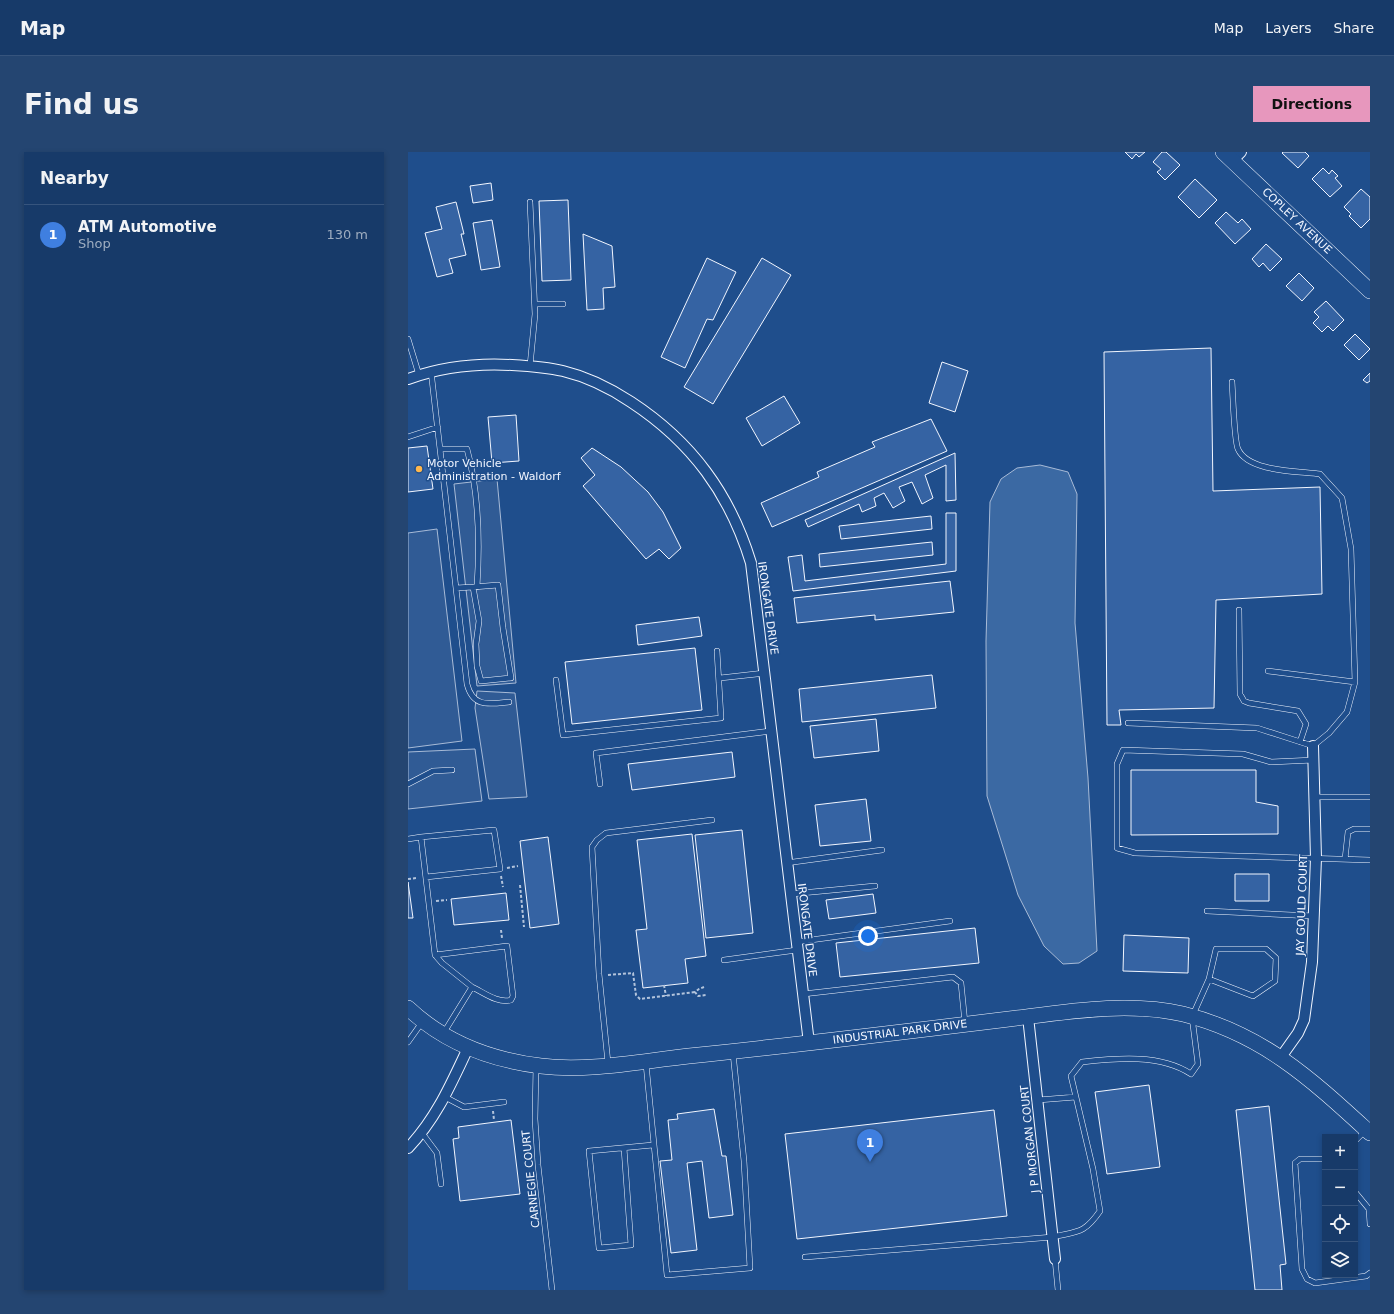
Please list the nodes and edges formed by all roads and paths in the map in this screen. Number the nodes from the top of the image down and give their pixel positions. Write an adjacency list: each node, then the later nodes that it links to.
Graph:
1 (1232, 155): 3 (street, COPLEY AVENUE)
2 (530, 202): 4 (lane)
3 (1370, 291)
4 (535, 304): 5 (lane); 7 (lane)
5 (563, 304)
6 (408, 339): 9 (lane)
7 (530, 366): 8 (street, IRONGATE DRIVE); 20 (street, IRONGATE DRIVE)
8 (432, 371): 9 (street, IRONGATE DRIVE); 12 (lane)
9 (419, 375): 10 (street, IRONGATE DRIVE)
10 (408, 379)
11 (1232, 382): 23 (lane)
12 (438, 427): 13 (lane); 14 (lane)
13 (408, 437)
14 (440, 449): 15 (lane); 16 (lane)
15 (475, 587): 15 (lane); 16 (lane)
16 (456, 588): 24 (lane)
17 (1239, 610): 27 (lane)
18 (717, 651): 21 (lane)
19 (1268, 671): 23 (lane)
20 (765, 674): 21 (lane); 26 (street, IRONGATE DRIVE)
21 (720, 678): 22 (lane)
22 (556, 680)
23 (1355, 682): 28 (lane)
24 (509, 702)
25 (1128, 723): 27 (lane)
26 (771, 731): 32 (lane); 43 (street, IRONGATE DRIVE)
27 (1300, 742): 28 (lane)
28 (1314, 746): 29 (street, JAY GOULD COURT)
29 (1314, 760): 33 (street, JAY GOULD COURT); 40 (lane)
30 (452, 770): 31 (lane)
31 (408, 784)
32 (600, 784)
33 (1315, 796): 34 (lane); 40 (street, JAY GOULD COURT)
34 (1370, 797)
35 (712, 820): 78 (lane)
36 (1370, 829): 41 (lane)
37 (421, 837): 38 (lane); 44 (lane); 44 (lane)
38 (408, 839)
39 (882, 850): 43 (lane)
40 (1316, 858): 41 (lane); 51 (street, JAY GOULD COURT)
41 (1345, 859): 42 (lane)
42 (1370, 860)
43 (786, 863): 49 (street, IRONGATE DRIVE)
44 (426, 877): 55 (lane)
45 (419, 878): 46 (path)
46 (408, 879)
47 (520, 885): 53 (path)
48 (875, 886): 49 (lane)
49 (790, 894): 54 (street, IRONGATE DRIVE)
50 (1207, 911): 51 (lane)
51 (1314, 916): 76 (street, JAY GOULD COURT)
52 (950, 921): 54 (lane)
53 (524, 928)
54 (797, 946): 56 (lane); 63 (street, IRONGATE DRIVE)
55 (435, 955): 60 (lane); 60 (lane)
56 (724, 960)
57 (608, 975): 65 (path)
58 (1209, 979): 58 (lane); 68 (lane)
59 (664, 985): 65 (path)
60 (472, 987): 71 (lane)
61 (704, 987): 62 (path)
62 (695, 992): 64 (path); 65 (path)
63 (803, 994): 70 (lane); 73 (street, IRONGATE DRIVE)
64 (706, 995)
65 (666, 996)
66 (408, 1008): 69 (street, INDUSTRIAL PARK DRIVE)
67 (1028, 1017): 68 (street, INDUSTRIAL PARK DRIVE); 70 (street, INDUSTRIAL PARK DRIVE); 82 (street, J P MORGAN COURT)
68 (1192, 1017): 76 (street, INDUSTRIAL PARK DRIVE); 81 (lane)
69 (423, 1021): 71 (street, INDUSTRIAL PARK DRIVE); 72 (lane)
70 (965, 1024): 73 (street, INDUSTRIAL PARK DRIVE)
71 (443, 1035): 74 (street, INDUSTRIAL PARK DRIVE)
72 (408, 1042)
73 (809, 1043): 75 (street, INDUSTRIAL PARK DRIVE)
74 (468, 1048): 79 (street, INDUSTRIAL PARK DRIVE); 80 (street)
75 (733, 1051): 77 (street, INDUSTRIAL PARK DRIVE); 87 (lane)
76 (1281, 1058): 84 (street, INDUSTRIAL PARK DRIVE)
77 (646, 1060): 78 (street, INDUSTRIAL PARK DRIVE); 87 (lane)
78 (608, 1064): 79 (street, INDUSTRIAL PARK DRIVE)
79 (536, 1065): 100 (lane, CARNEGIE COURT)
80 (444, 1096): 83 (lane); 85 (street)
81 (1076, 1097): 82 (lane); 94 (lane)
82 (1038, 1100): 94 (street, J P MORGAN COURT)
83 (504, 1102)
84 (1368, 1132): 86 (lane)
85 (422, 1133): 88 (street); 91 (lane)
86 (1358, 1139)
87 (653, 1145): 89 (lane)
88 (408, 1148)
89 (624, 1148): 89 (lane)
90 (1322, 1158): 99 (lane)
91 (441, 1184)
92 (1358, 1196): 93 (lane)
93 (1370, 1224)
94 (1053, 1237): 95 (lane); 96 (street, J P MORGAN COURT)
95 (806, 1257)
96 (1055, 1259): 101 (lane)
97 (1370, 1273): 98 (lane)
98 (1358, 1276)
99 (1338, 1278)
100 (552, 1290)
101 (1058, 1290)

